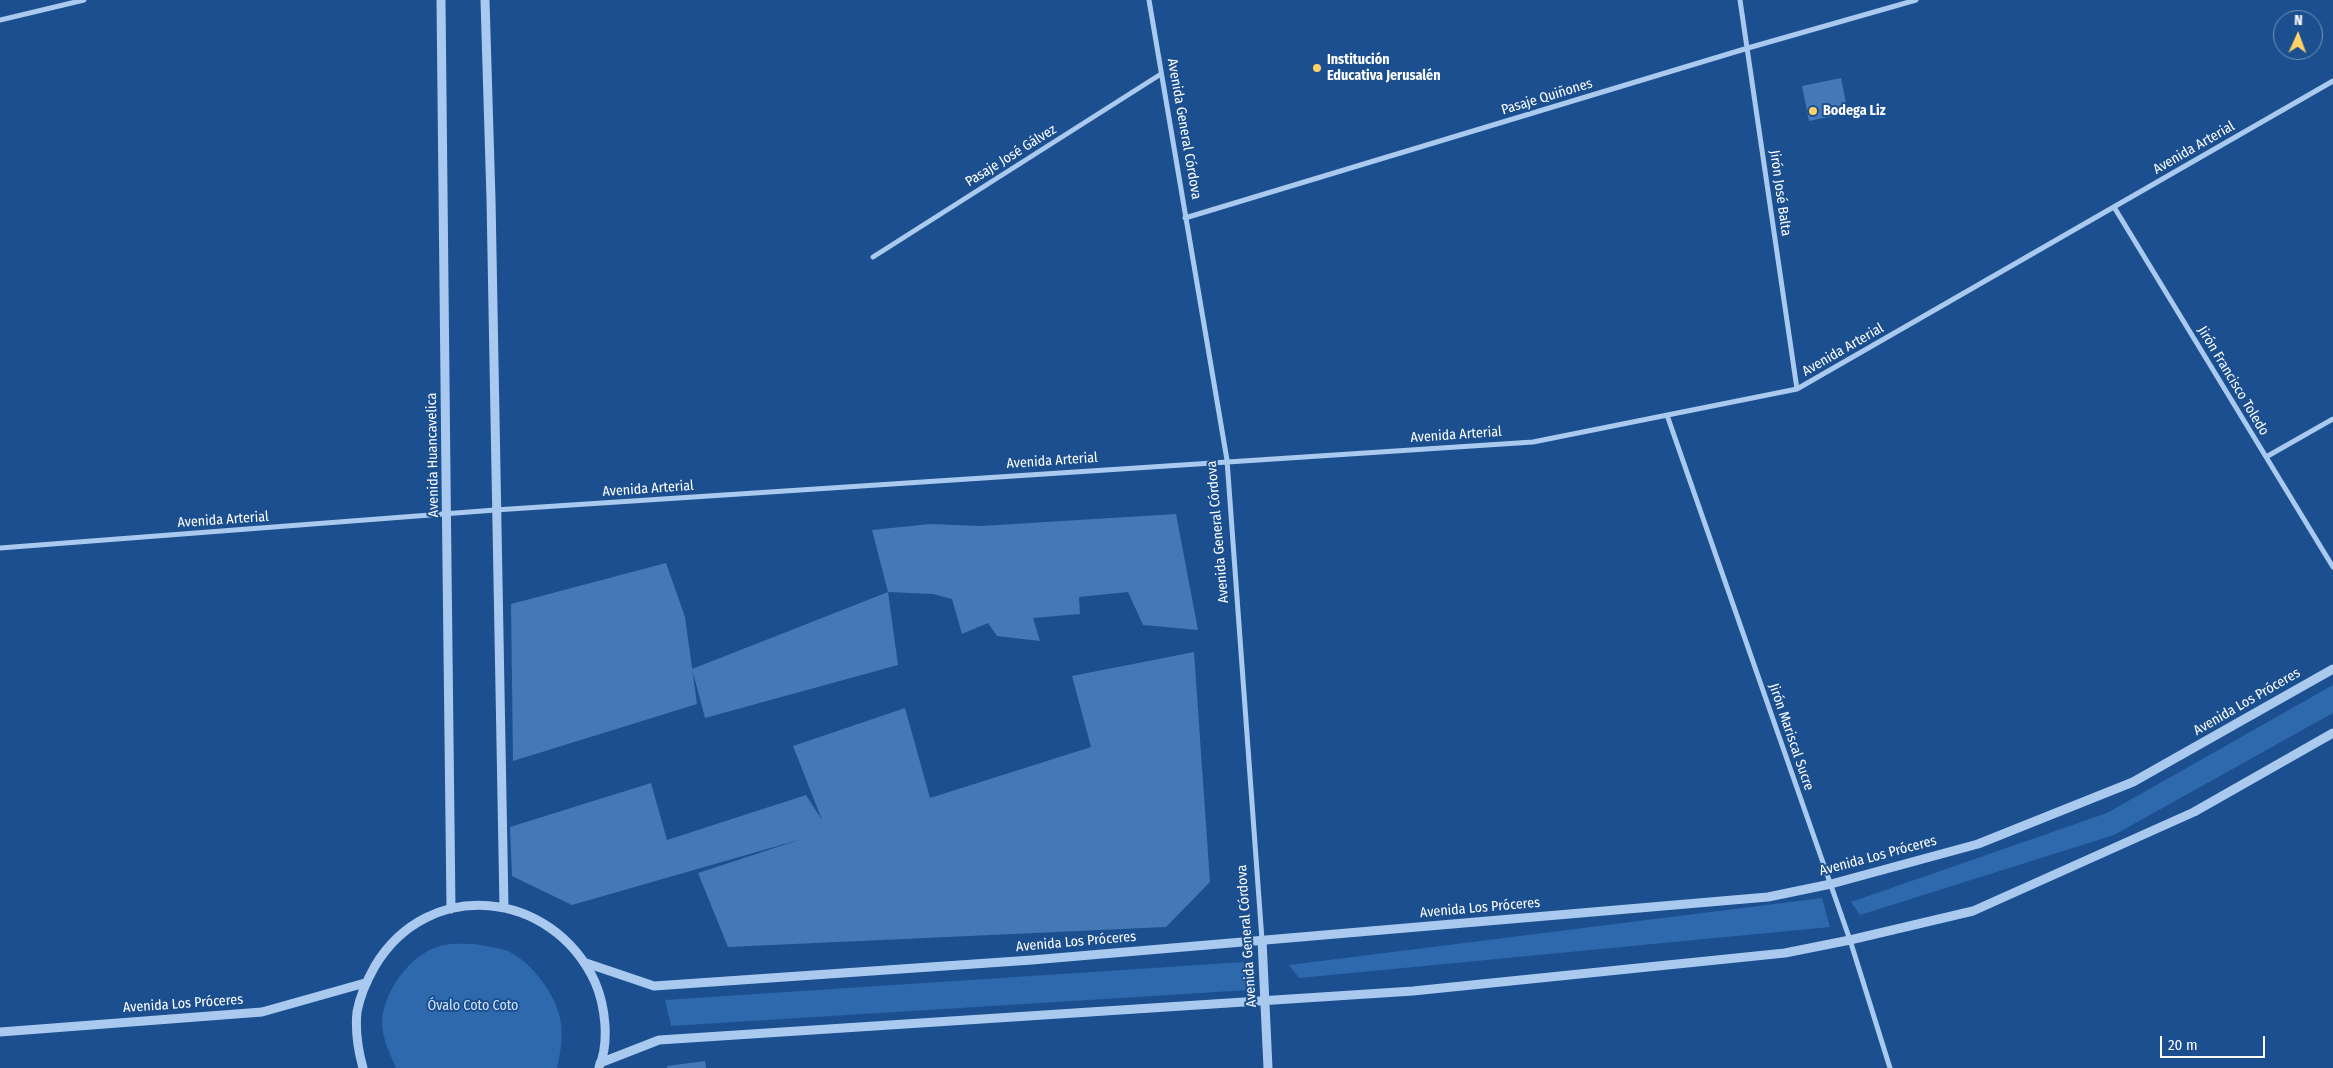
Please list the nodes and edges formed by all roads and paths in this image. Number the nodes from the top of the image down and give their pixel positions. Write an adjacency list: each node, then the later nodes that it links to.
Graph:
1 (84, 0): 7 (street)
2 (441, 0): 20 (street, Avenida Huancavelica)
3 (484, 0): 19 (street)
4 (1149, 0): 9 (street, Avenida General Córdova)
5 (1740, 0): 8 (street, Jirón José Balta)
6 (1916, 0): 8 (street, Pasaje Quiñones)
7 (0, 20)
8 (1748, 48): 12 (street, Pasaje Quiñones); 14 (street, Jirón José Balta)
9 (1161, 74): 12 (street, Avenida General Córdova); 13 (street, Pasaje José Gálvez)
10 (2333, 81): 11 (street, Avenida Arterial)
11 (2114, 207): 14 (street, Avenida Arterial); 17 (street, Jirón Francisco Toledo)
12 (1185, 218): 18 (street, Avenida General Córdova)
13 (873, 257)
14 (1797, 389): 15 (street, Avenida Arterial)
15 (1667, 415): 18 (street, Avenida Arterial); 25 (street, Jirón Mariscal Sucre)
16 (2333, 419): 17 (street)
17 (2266, 457): 22 (street, Jirón Francisco Toledo)
18 (1227, 460): 19 (street, Avenida Arterial); 28 (street, Avenida General Córdova)
19 (495, 510): 20 (street, Avenida Arterial); 26 (street)
20 (448, 514): 21 (street, Avenida Arterial); 27 (street, Avenida Huancavelica)
21 (0, 548)
22 (2333, 567)
23 (2333, 669): 25 (street, Avenida Los Próceres)
24 (2333, 733): 29 (street)
25 (1831, 884): 28 (street, Avenida Los Próceres); 29 (street, Jirón Mariscal Sucre)
26 (504, 907): 27 (street); 30 (street)
27 (451, 909): 31 (street)
28 (1262, 940): 30 (street, Avenida Los Próceres); 32 (street, Avenida General Córdova)
29 (1850, 940): 32 (street); 37 (street, Jirón Mariscal Sucre)
30 (586, 963): 34 (street)
31 (365, 983): 33 (street, Avenida Los Próceres); 35 (street)
32 (1266, 1001): 34 (street); 36 (street, Avenida General Córdova)
33 (0, 1032)
34 (599, 1065)
35 (363, 1068)
36 (1268, 1068)
37 (1890, 1068)

